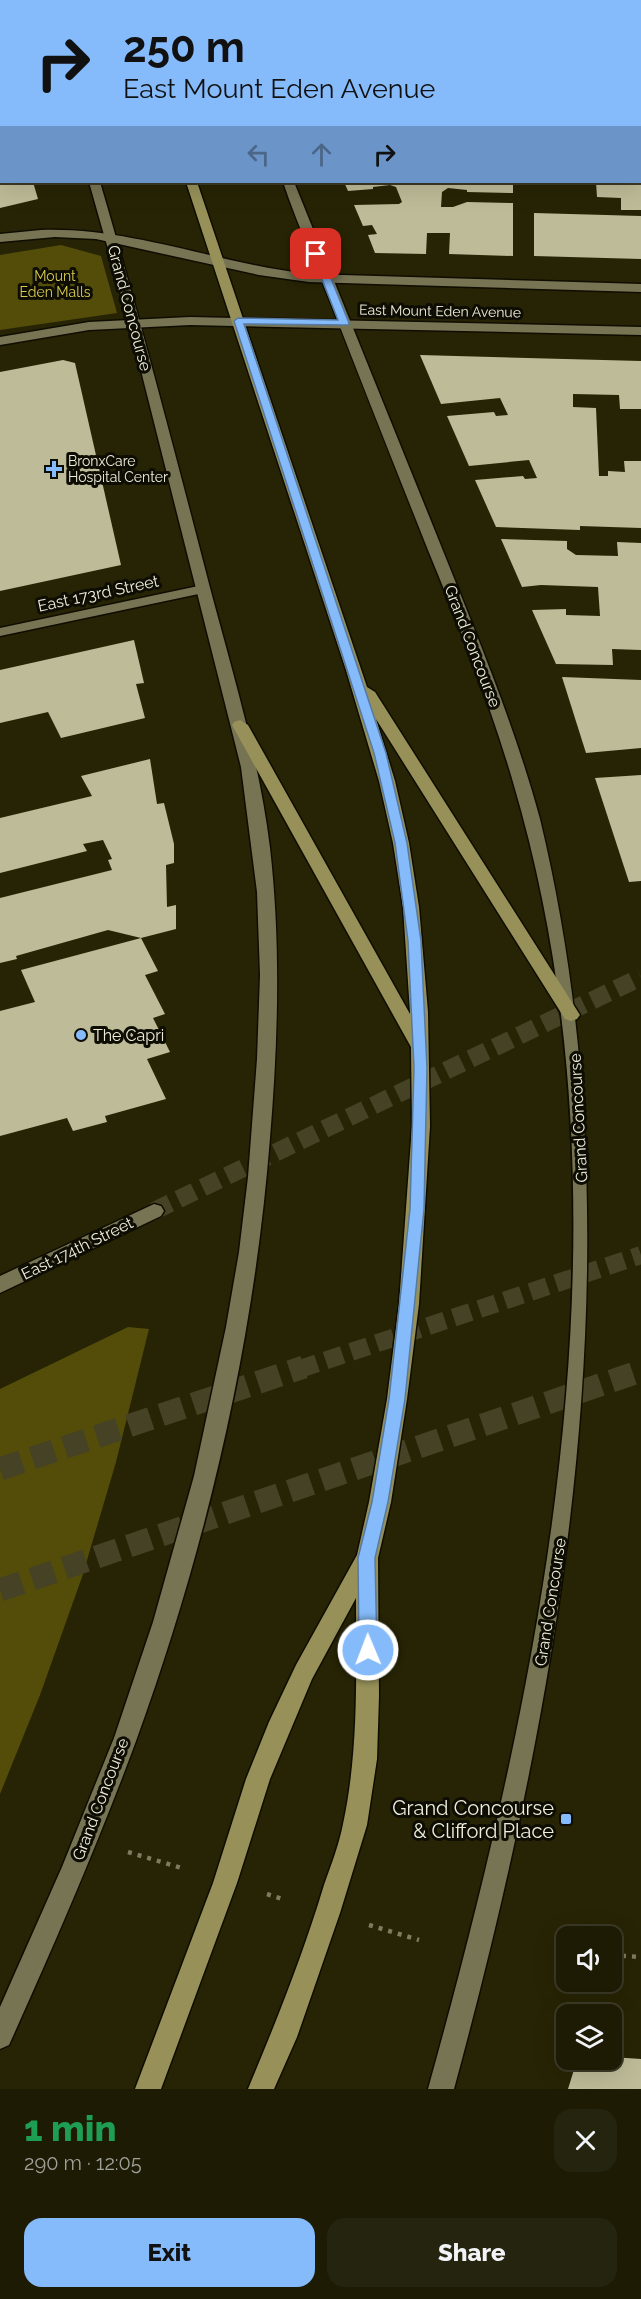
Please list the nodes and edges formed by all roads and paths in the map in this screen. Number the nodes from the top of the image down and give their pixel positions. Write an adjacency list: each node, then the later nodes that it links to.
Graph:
1 (94, 183): 5 (street, Grand Concourse)
2 (191, 183): 6 (main road)
3 (288, 183): 7 (street, Grand Concourse)
4 (0, 238): 5 (street, East Mount Eden Avenue)
5 (110, 238): 6 (street, East Mount Eden Avenue); 10 (street, Grand Concourse)
6 (219, 264): 7 (street, East Mount Eden Avenue); 9 (main road)
7 (327, 279): 8 (street, East Mount Eden Avenue); 11 (street, Grand Concourse)
8 (641, 288)
9 (238, 321): 10 (street, East Mount Eden Avenue); 11 (street, East Mount Eden Avenue); 16 (main road)
10 (135, 323): 13 (street, East Mount Eden Avenue); 14 (street, Grand Concourse)
11 (344, 323): 12 (street, East Mount Eden Avenue); 18 (street, Grand Concourse)
12 (641, 331)
13 (0, 341)
14 (203, 589): 15 (street, East 173rd Street); 17 (street, Grand Concourse)
15 (0, 632)
16 (354, 670): 18 (main road); 19 (main road)
17 (240, 725): 19 (main road); 31 (street, Grand Concourse)
18 (571, 1015): 34 (street, Grand Concourse)
19 (420, 1048): 22 (main road)
20 (153, 1211): 21 (street, East 174th Street)
21 (0, 1285)
22 (367, 1558): 32 (main road); 33 (main road)
23 (128, 1852): 24 (path)
24 (190, 1871)
25 (258, 1891): 26 (path)
26 (292, 1902)
27 (365, 1924): 28 (path)
28 (419, 1940)
29 (622, 1956): 30 (path)
30 (641, 1957)
31 (0, 2036)
32 (148, 2089)
33 (261, 2089)
34 (441, 2089)

